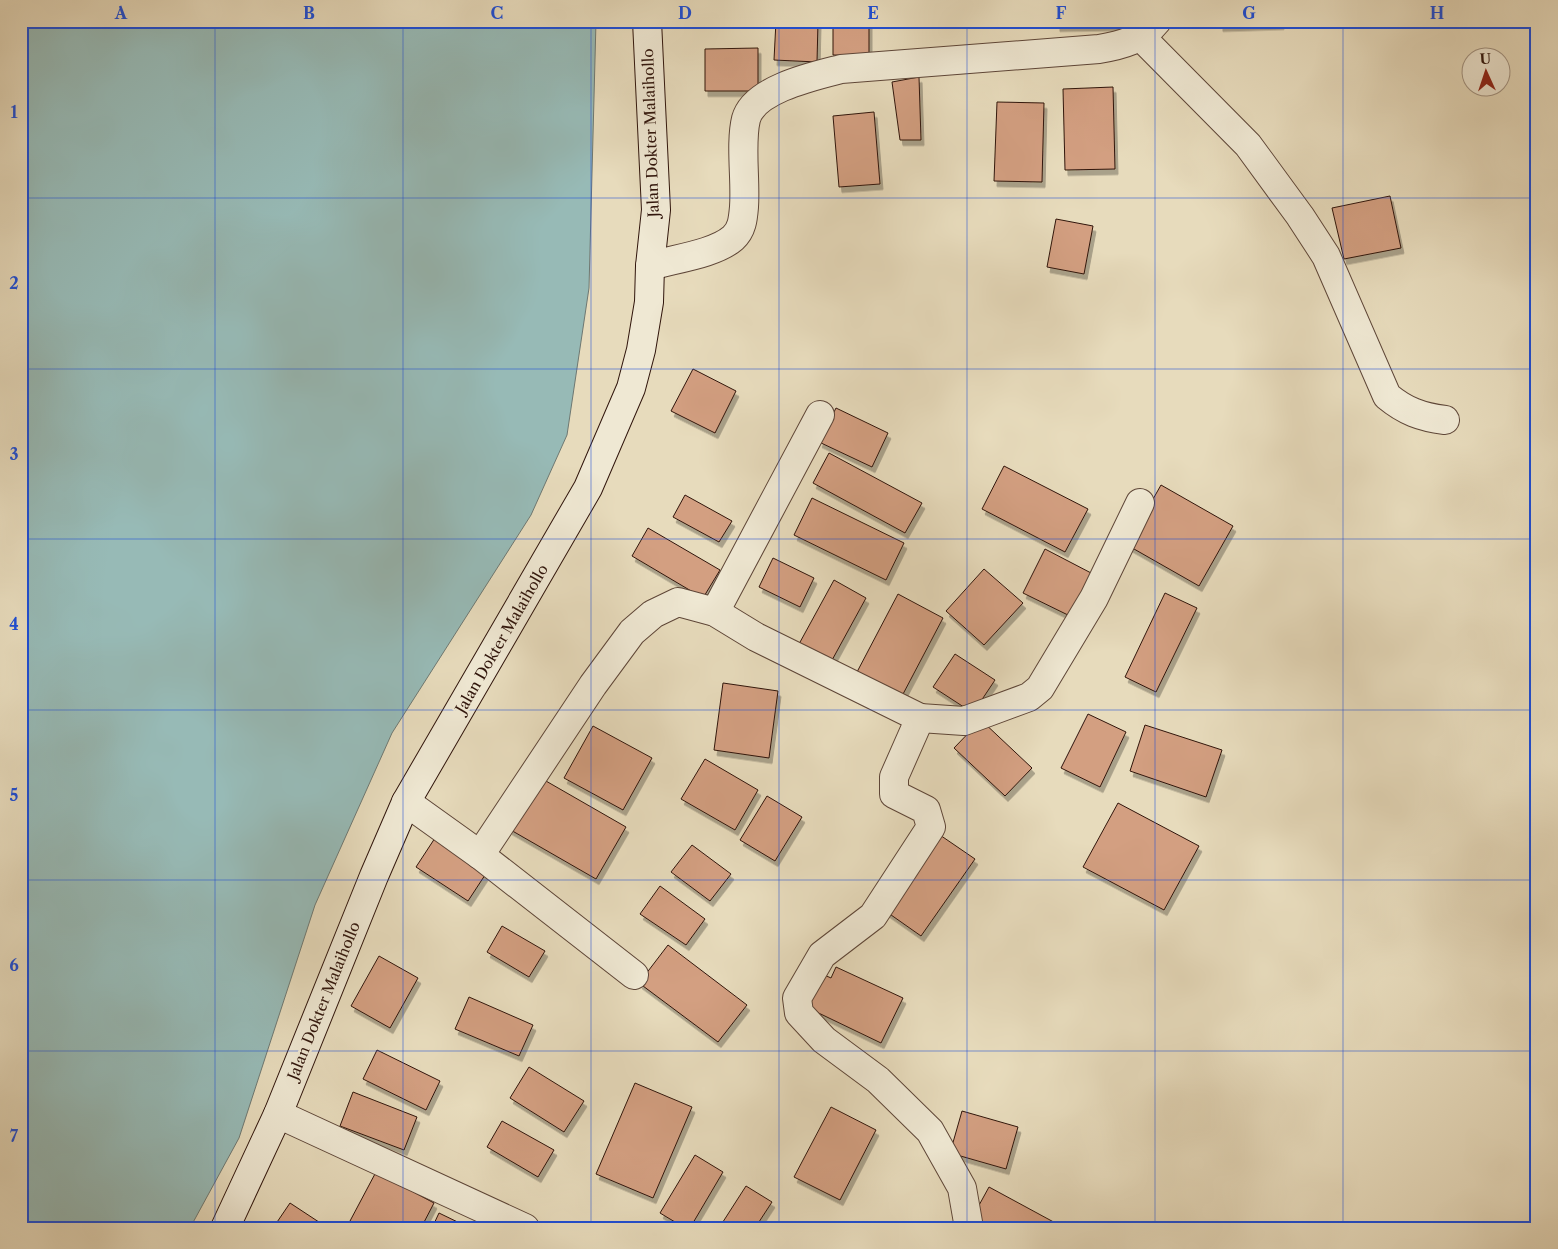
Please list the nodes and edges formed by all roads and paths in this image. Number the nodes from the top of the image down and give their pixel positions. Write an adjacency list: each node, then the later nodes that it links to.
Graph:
1 (647, 21): 3 (street, Jalan Dokter Malaihollo)
2 (1149, 29): 3 (street); 5 (street)
3 (650, 266): 9 (street, Jalan Dokter Malaihollo)
4 (820, 414): 7 (street)
5 (1445, 420)
6 (1140, 503): 8 (street)
7 (714, 612): 8 (street); 10 (street)
8 (920, 718): 15 (street)
9 (406, 802): 10 (street); 12 (street, Jalan Dokter Malaihollo)
10 (480, 855): 11 (street)
11 (634, 975)
12 (278, 1114): 13 (street, Jalan Dokter Malaihollo); 14 (street)
13 (225, 1228)
14 (525, 1228)
15 (969, 1228)

